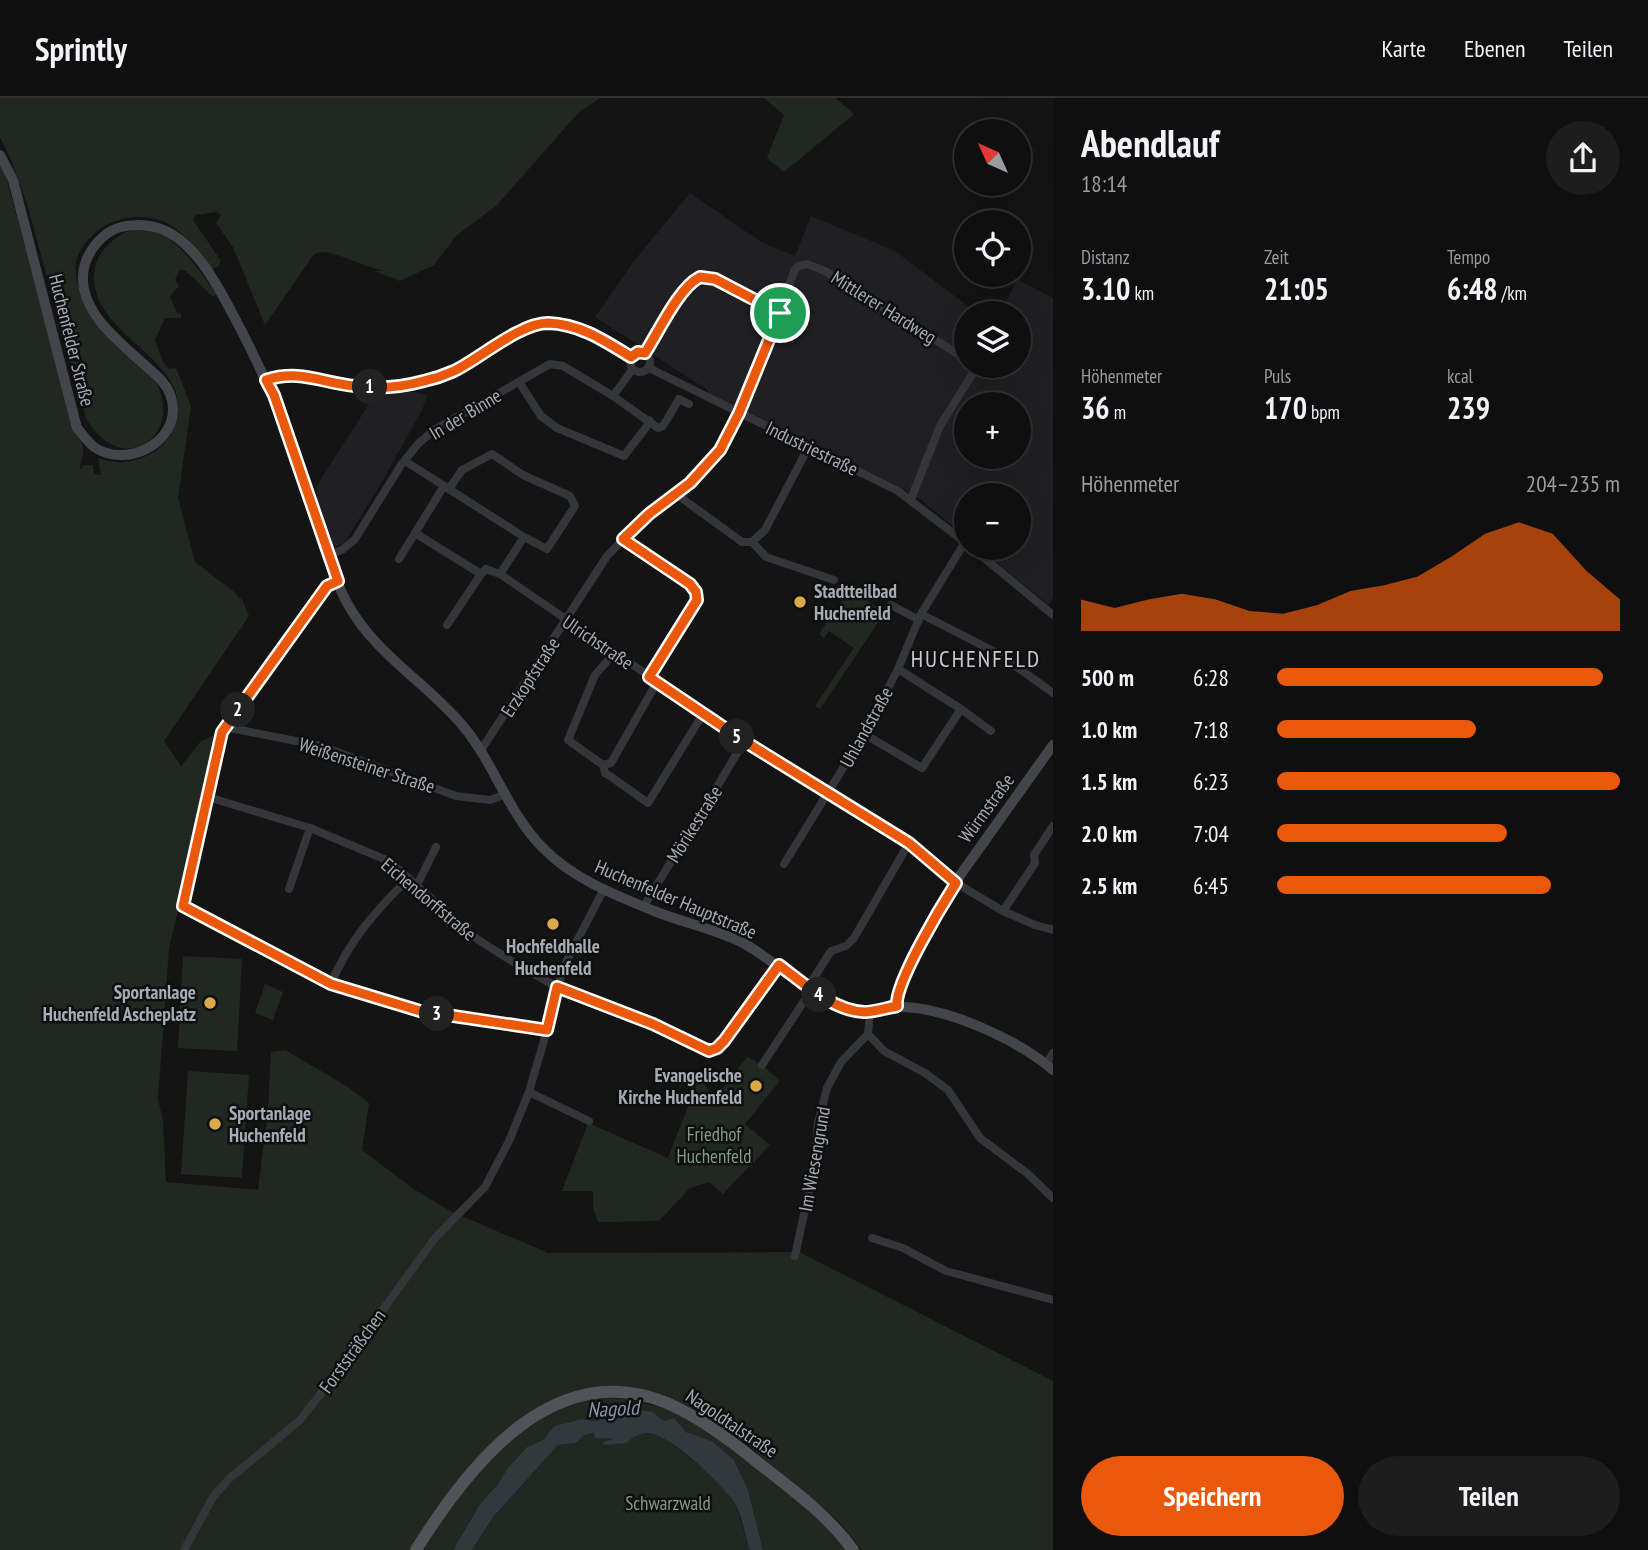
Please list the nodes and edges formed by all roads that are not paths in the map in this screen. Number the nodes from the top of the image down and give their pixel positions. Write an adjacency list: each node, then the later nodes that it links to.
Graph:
1 (0, 155): 10 (main road, Huchenfelder Straße)
2 (798, 266): 3 (street, Erzkopfstraße); 4 (street, Mittlerer Hardweg)
3 (780, 313): 5 (street); 14 (street, Erzkopfstraße)
4 (954, 352)
5 (645, 353): 6 (street); 7 (street)
6 (631, 357): 8 (street); 10 (street)
7 (649, 368): 8 (street); 14 (street, Industriestraße)
8 (632, 370): 12 (street)
9 (970, 378): 21 (street)
10 (266, 380): 16 (main road, Huchenfelder Straße)
11 (519, 382): 12 (street, In der Binne); 15 (street); 18 (street, In der Binne)
12 (613, 396): 15 (street)
13 (689, 404): 15 (street)
14 (739, 413): 17 (street, Industriestraße); 20 (street, Erzkopfstraße)
15 (649, 419)
16 (289, 441): 27 (main road, Huchenfelder Hauptstraße)
17 (808, 448): 21 (street, Industriestraße); 26 (street)
18 (405, 461): 19 (street); 27 (street, In der Binne)
19 (447, 488): 22 (street); 24 (street); 24 (street)
20 (676, 494): 25 (street, Erzkopfstraße); 26 (street)
21 (911, 499): 23 (street, Industriestraße)
22 (415, 533): 28 (street); 31 (street)
23 (954, 533)
24 (524, 537): 32 (street)
25 (623, 539): 38 (street, Erzkopfstraße); 42 (street)
26 (752, 542): 33 (street)
27 (327, 555): 34 (main road, Huchenfelder Hauptstraße)
28 (399, 559)
29 (957, 560): 37 (street, Uhlandstraße)
30 (988, 560): 36 (street, Industriestraße)
31 (481, 574): 32 (street); 39 (street)
32 (500, 574): 38 (street, Ulrichstraße)
33 (834, 580)
34 (338, 581): 47 (street); 52 (main road, Huchenfelder Hauptstraße)
35 (891, 605): 37 (street)
36 (1052, 611)
37 (920, 617): 41 (street, Uhlandstraße); 44 (street)
38 (566, 621): 40 (street, Ulrichstraße); 52 (street, Erzkopfstraße)
39 (447, 625)
40 (615, 652): 42 (street, Ulrichstraße); 53 (street)
41 (898, 669): 45 (street); 49 (street, Uhlandstraße)
42 (649, 677): 43 (street, Ulrichstraße)
43 (657, 682): 46 (street, Ulrichstraße); 53 (street)
44 (1053, 693)
45 (961, 709): 48 (street); 49 (street)
46 (703, 714): 50 (street, Ulrichstraße); 53 (street)
47 (225, 727): 55 (street, Weißensteiner Straße); 56 (street)
48 (991, 731)
49 (864, 734): 54 (street, Uhlandstraße)
50 (744, 741): 54 (street, Ulrichstraße); 67 (street, Mörikestraße)
51 (1053, 745): 63 (main road, Würmstraße)
52 (481, 750): 55 (main road, Huchenfelder Hauptstraße)
53 (603, 765)
54 (829, 793): 59 (street, Ulrichstraße); 61 (street, Uhlandstraße)
55 (506, 794): 66 (main road, Huchenfelder Hauptstraße)
56 (208, 797): 58 (street, Eichendorffstraße); 71 (street)
57 (1053, 827): 68 (street)
58 (310, 828): 62 (street, Eichendorffstraße); 65 (street)
59 (909, 843): 63 (street, Ulrichstraße); 73 (street)
60 (436, 847): 64 (street)
61 (784, 864)
62 (409, 878): 64 (street, Eichendorffstraße); 71 (street)
63 (956, 883): 68 (street, Ulrichstraße); 74 (main road, Würmstraße)
64 (416, 885): 72 (street, Eichendorffstraße)
65 (289, 889)
66 (604, 889): 67 (main road, Huchenfelder Hauptstraße); 72 (street, Forststräßchen)
67 (645, 906): 70 (main road, Huchenfelder Hauptstraße)
68 (1003, 911): 69 (street, Ulrichstraße)
69 (1053, 930)
70 (779, 965): 72 (street, Eichendorffstraße); 73 (main road, Huchenfelder Hauptstraße)
71 (331, 984): 76 (street)
72 (557, 987): 76 (street, Forststräßchen)
73 (810, 988): 75 (main road, Huchenfelder Hauptstraße); 79 (street)
74 (897, 1006): 75 (main road, Huchenfelder Hauptstraße); 80 (main road, Huchenfelder Hauptstraße)
75 (870, 1011): 77 (street)
76 (547, 1030): 81 (street, Forststräßchen)
77 (868, 1034): 83 (street); 85 (street, Im Wiesengrund)
78 (1053, 1053): 80 (street)
79 (762, 1065)
80 (1049, 1067)
81 (529, 1092): 82 (street); 87 (street, Forststräßchen)
82 (589, 1121)
83 (1053, 1198)
84 (872, 1238): 86 (street)
85 (795, 1256)
86 (1053, 1300)
87 (184, 1550)
88 (416, 1550): 89 (main road, Nagoldtalstraße)
89 (853, 1550)

